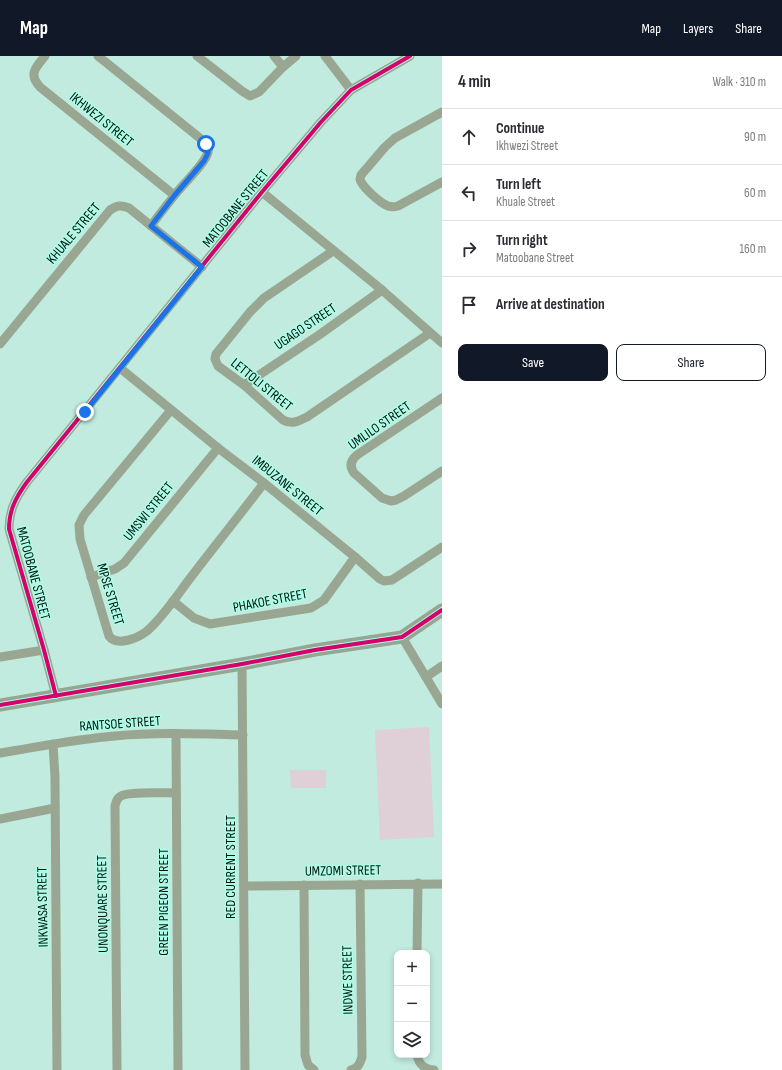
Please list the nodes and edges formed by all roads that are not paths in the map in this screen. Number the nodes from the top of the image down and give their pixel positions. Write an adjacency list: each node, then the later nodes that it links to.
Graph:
1 (45, 56): 13 (street, IKHWEZI STREET)
2 (98, 56): 13 (street)
3 (197, 56): 8 (street)
4 (274, 56): 8 (street)
5 (296, 56): 8 (street)
6 (325, 56): 9 (street)
7 (410, 56): 9 (street, MATOOBANE STREET)
8 (283, 67)
9 (351, 90): 12 (street, MATOOBANE STREET)
10 (442, 112): 11 (street)
11 (442, 182)
12 (262, 192): 15 (street); 16 (street, MATOOBANE STREET)
13 (174, 196): 14 (street)
14 (151, 226): 16 (street, KHUALE STREET); 20 (street, KHUALE STREET)
15 (333, 251): 17 (street); 22 (street, LETTOLI STREET)
16 (202, 267): 21 (street, MATOOBANE STREET)
17 (382, 290): 18 (street); 22 (street, UGAGO STREET)
18 (430, 333): 19 (street); 22 (street, LETTOLI STREET)
19 (442, 343)
20 (0, 344)
21 (120, 368): 24 (street, IMBUZANE STREET); 34 (street, MATOOBANE STREET)
22 (244, 385)
23 (442, 398): 26 (street, UMLILO STREET)
24 (171, 410): 25 (street, IMBUZANE STREET); 30 (street, MPSE STREET)
25 (218, 448): 27 (street, IMBUZANE STREET); 30 (street, UMSWI STREET)
26 (442, 471)
27 (264, 483): 29 (street, IMBUZANE STREET); 31 (street, MPSE STREET)
28 (442, 547): 29 (street, IMBUZANE STREET)
29 (355, 557): 31 (street, PHAKOE STREET)
30 (91, 577): 31 (street, MPSE STREET)
31 (173, 601)
32 (442, 610): 33 (street)
33 (402, 637): 36 (street); 38 (street)
34 (44, 650): 35 (street); 39 (street, MATOOBANE STREET)
35 (0, 657)
36 (242, 664): 39 (street); 43 (street, RED CURRENT STREET)
37 (442, 666): 38 (street)
38 (426, 676): 40 (street)
39 (56, 696): 41 (street)
40 (442, 704)
41 (0, 705)
42 (176, 734): 43 (street, RANTSOE STREET); 44 (street, RANTSOE STREET); 46 (street, GREEN PIGEON STREET)
43 (243, 735): 53 (street, RED CURRENT STREET)
44 (54, 744): 45 (street, RANTSOE STREET); 47 (street, INKWASA STREET)
45 (0, 753)
46 (176, 793): 57 (street, UNONQUARE STREET); 58 (street, GREEN PIGEON STREET)
47 (55, 808): 48 (street); 56 (street, INKWASA STREET)
48 (0, 819)
49 (418, 883): 51 (street, UMZOMI STREET); 52 (street, UMZOMI STREET); 54 (street)
50 (304, 884): 51 (street, UMZOMI STREET); 53 (street, UMZOMI STREET); 60 (street)
51 (360, 884): 61 (street, INDWE STREET)
52 (442, 884)
53 (244, 886): 59 (street, RED CURRENT STREET)
54 (418, 950)
55 (418, 1058): 62 (street)
56 (57, 1070)
57 (117, 1070)
58 (178, 1070)
59 (245, 1070)
60 (314, 1070)
61 (351, 1070)
62 (434, 1070)

